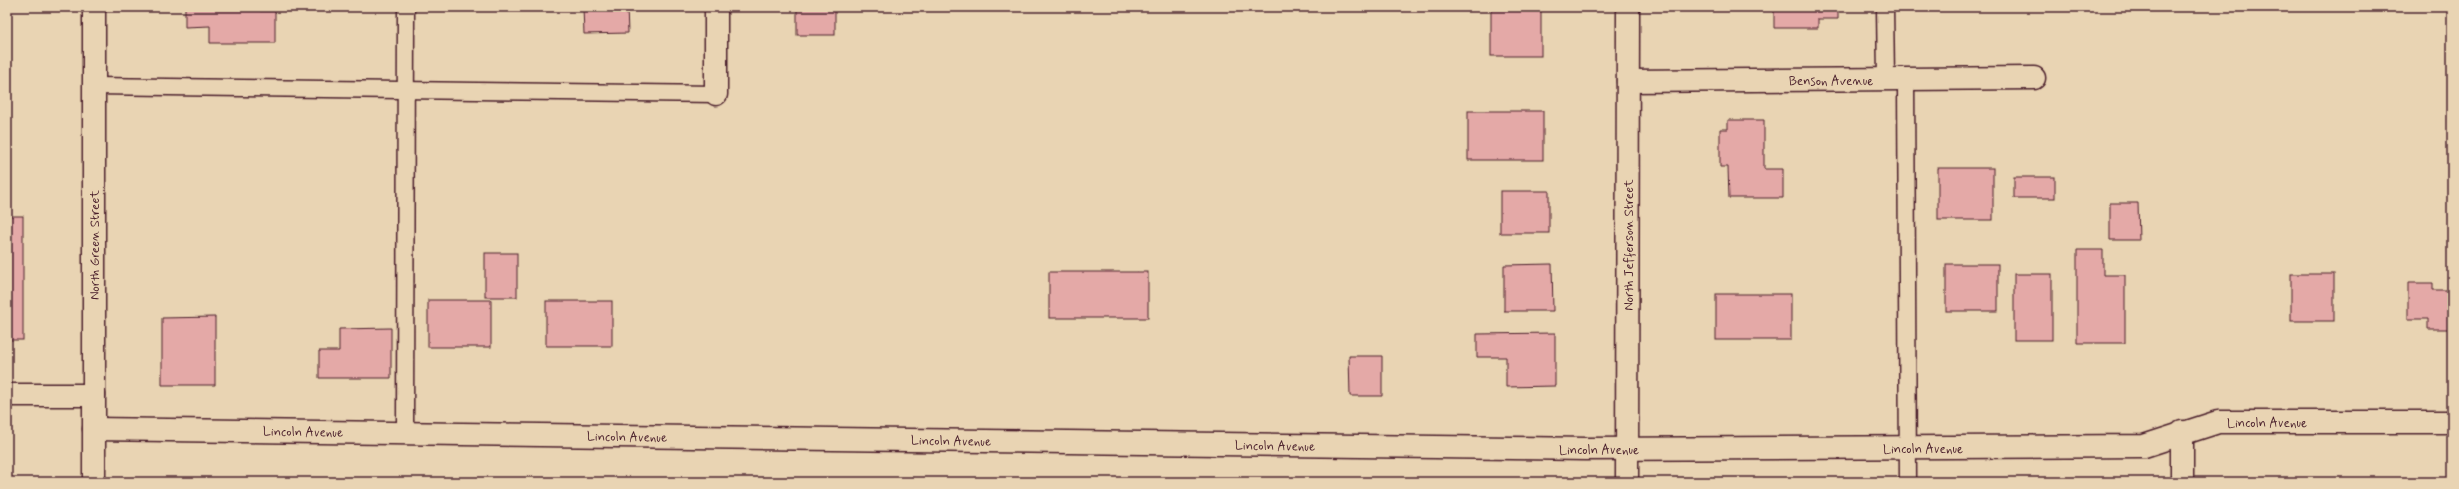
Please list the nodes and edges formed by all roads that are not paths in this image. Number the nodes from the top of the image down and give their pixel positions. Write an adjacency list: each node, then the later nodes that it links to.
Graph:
1 (94, 7): 9 (street, North Green Street)
2 (406, 7): 10 (lane)
3 (716, 7): 11 (street)
4 (1628, 7): 8 (street, North Jefferson Street)
5 (1885, 7): 7 (lane)
6 (2034, 78): 7 (street, Benson Avenue)
7 (1896, 79): 8 (street, Benson Avenue); 18 (lane)
8 (1628, 81): 19 (street, North Jefferson Street)
9 (94, 86): 10 (lane); 13 (street, North Green Street)
10 (406, 90): 11 (lane); 17 (lane)
11 (716, 94)
12 (7, 395): 13 (street)
13 (94, 395): 15 (street, North Green Street)
14 (2452, 422): 16 (street, Lincoln Avenue)
15 (94, 429): 17 (street, Lincoln Avenue); 20 (street, North Green Street)
16 (2182, 432): 18 (street, Lincoln Avenue); 23 (street)
17 (405, 433): 19 (street, Lincoln Avenue)
18 (1908, 448): 19 (street, Lincoln Avenue); 22 (lane)
19 (1627, 449): 21 (street, North Jefferson Street)
20 (94, 482)
21 (1627, 482)
22 (1908, 482)
23 (2182, 482)

